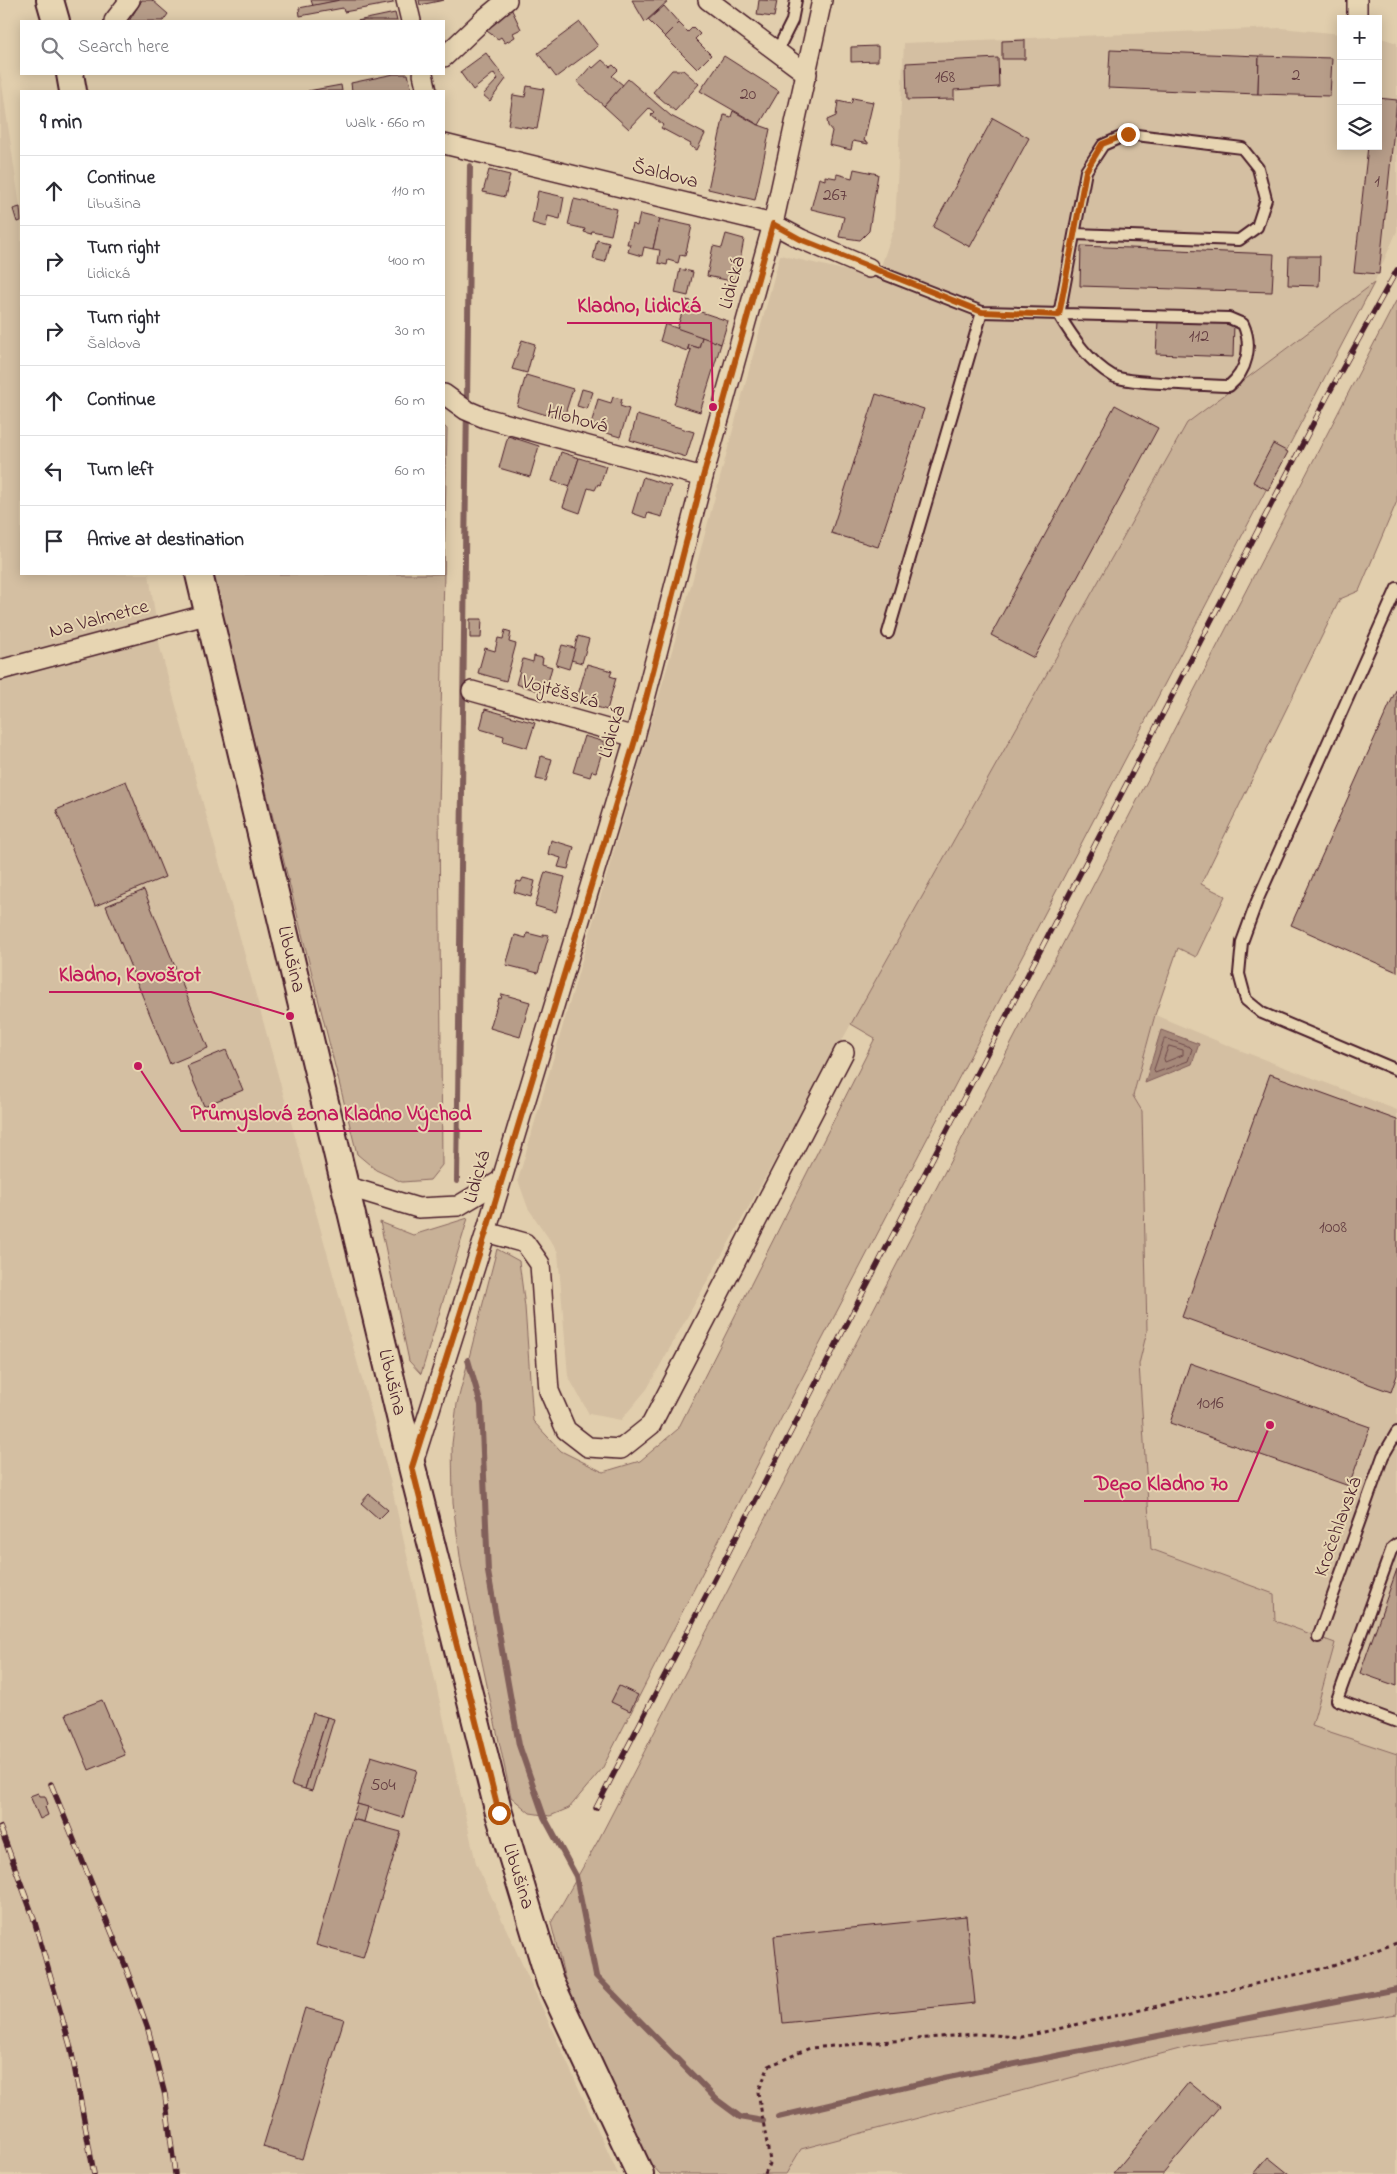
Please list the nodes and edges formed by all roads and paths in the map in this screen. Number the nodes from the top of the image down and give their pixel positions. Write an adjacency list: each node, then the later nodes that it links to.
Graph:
1 (50, 0): 10 (main road)
2 (130, 0): 11 (street)
3 (406, 0): 12 (street)
4 (507, 0): 14 (street)
5 (708, 0): 13 (street)
6 (796, 0): 13 (lane)
7 (822, 0): 15 (street, Lidická)
8 (1357, 0): 9 (street)
9 (1357, 15)
10 (56, 20)
11 (115, 20)
12 (411, 20)
13 (777, 51): 15 (street)
14 (445, 56)
15 (807, 74): 19 (street, Lidická)
16 (70, 75): 17 (main road)
17 (73, 90)
18 (445, 144): 19 (street, Šaldova)
19 (773, 224): 21 (street, Šaldova); 25 (street, Lidická)
20 (1075, 234): 20 (lane); 23 (lane)
21 (869, 268): 22 (lane)
22 (982, 312): 23 (lane); 29 (lane)
23 (1059, 315): 23 (lane)
24 (449, 398): 25 (street, Hlohová)
25 (703, 477): 32 (street, Lidická)
26 (199, 575): 28 (main road, Libušina)
27 (1397, 588): 34 (lane)
28 (209, 614): 30 (street, Na Valmetce); 36 (main road, Libušina)
29 (888, 633)
30 (0, 670)
31 (472, 691): 32 (street, Vojtěšská)
32 (636, 737): 35 (street, Lidická)
33 (844, 1052): 37 (street)
34 (1397, 1070)
35 (500, 1181): 36 (street); 37 (street, Lidická)
36 (346, 1186): 39 (main road, Libušina)
37 (486, 1232): 39 (street, Lidická)
38 (1397, 1432): 41 (lane, Kročehlavská)
39 (412, 1467): 44 (main road, Libušina)
40 (1397, 1544): 42 (lane)
41 (1318, 1636)
42 (1397, 1722)
43 (1397, 1943): 45 (path)
44 (640, 2174)
45 (765, 2174)

